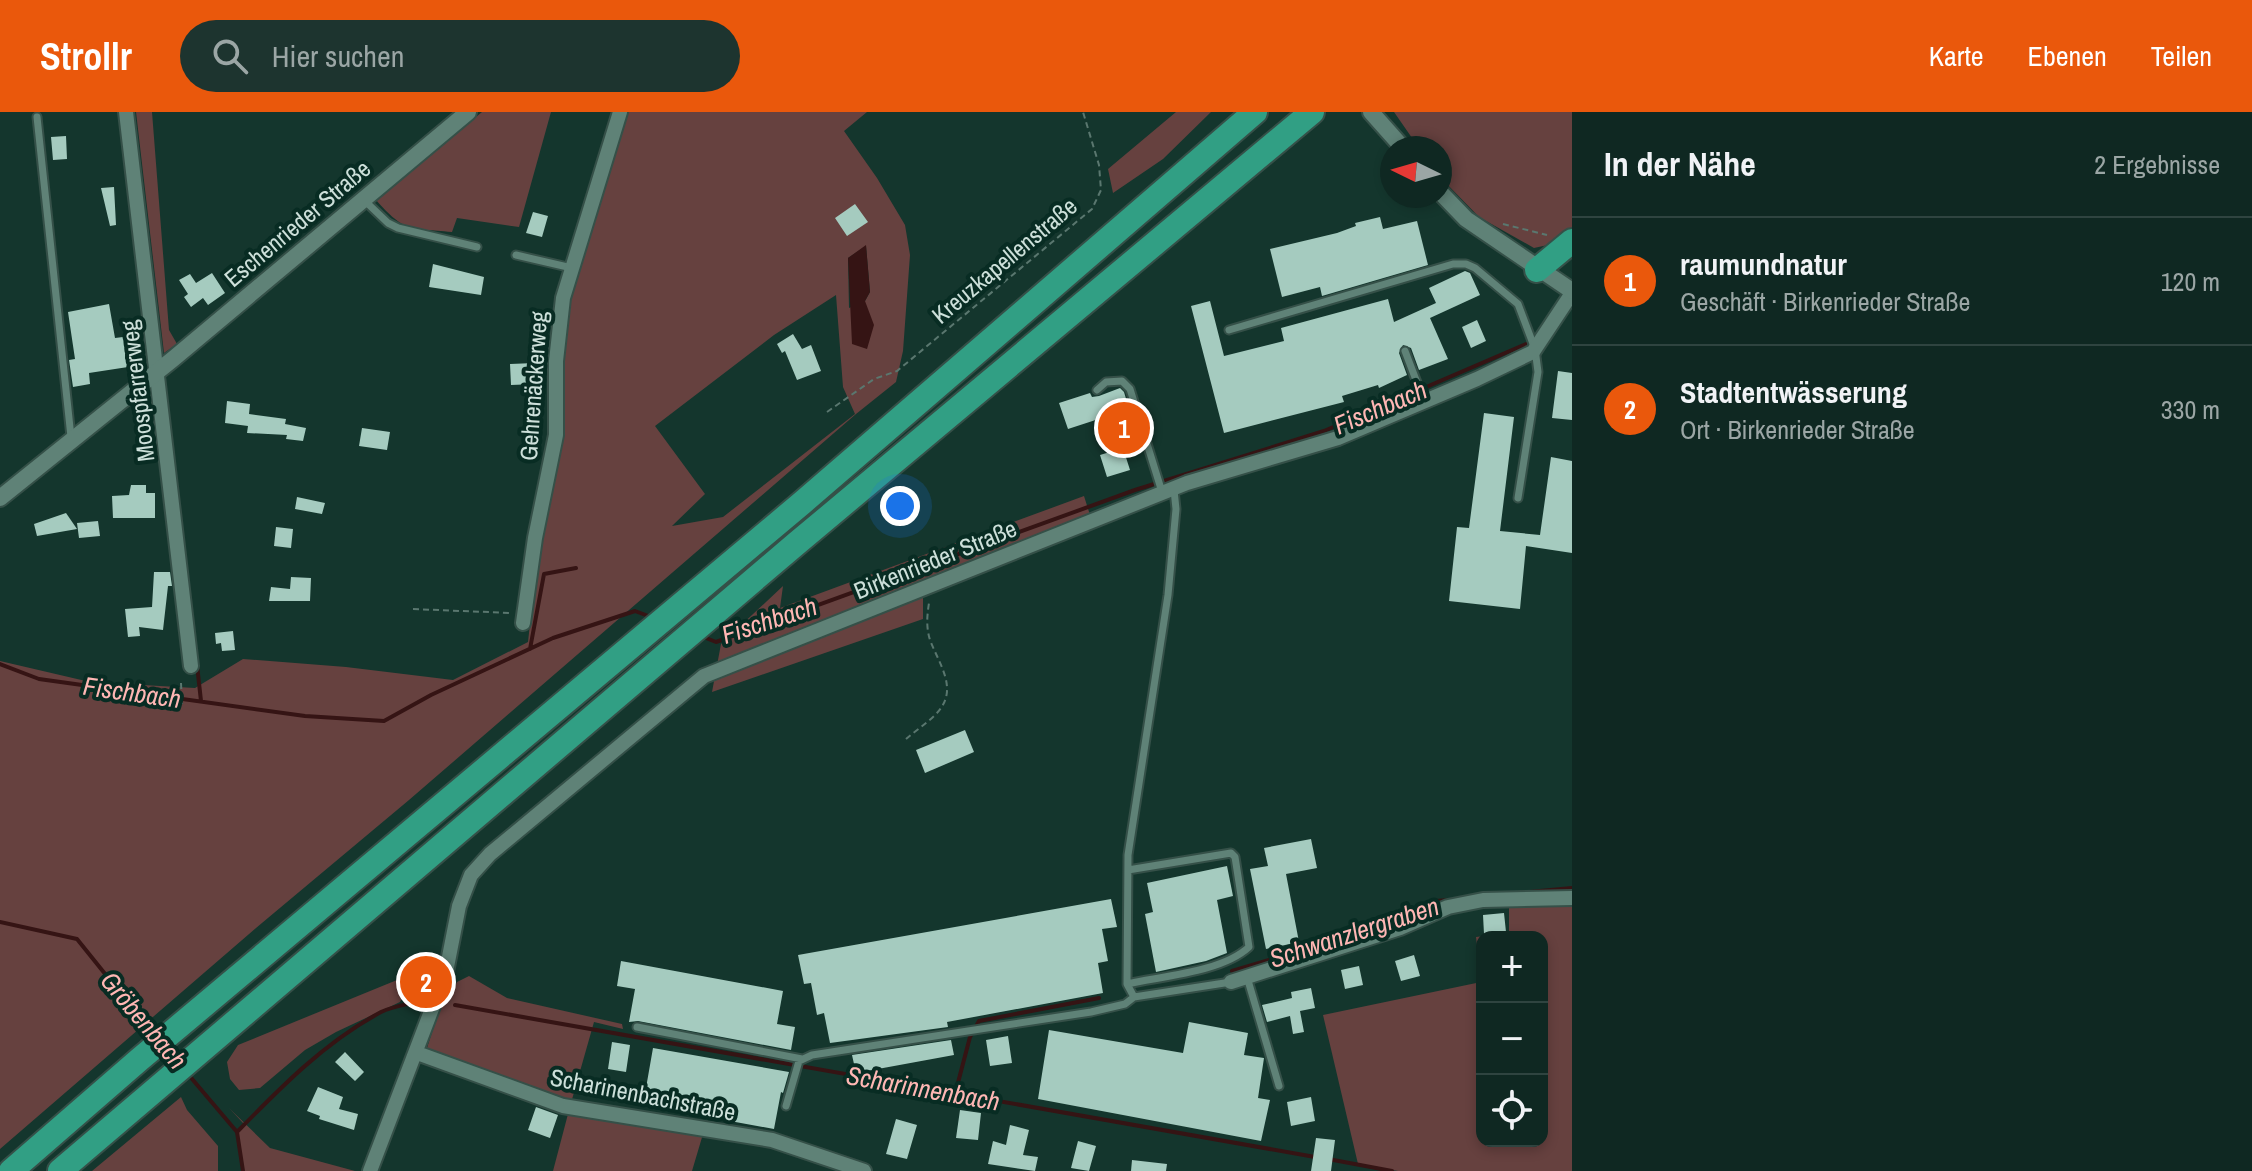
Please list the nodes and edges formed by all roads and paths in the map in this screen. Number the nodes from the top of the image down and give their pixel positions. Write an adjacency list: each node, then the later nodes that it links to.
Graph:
1 (126, 112): 22 (street, Moospfarrerweg)
2 (468, 112): 10 (street, Eschenrieder Straße)
3 (620, 112): 16 (street, Gehrenäckerweg)
4 (1083, 112): 25 (path, Kreuzkapellenstraße)
5 (1255, 112): 48 (highway)
6 (1312, 112): 49 (highway)
7 (1372, 112): 9 (street)
8 (37, 117): 26 (lane)
9 (1393, 136)
10 (363, 199): 14 (lane); 22 (street, Eschenrieder Straße)
11 (1452, 204): 17 (street)
12 (1497, 223): 13 (path)
13 (1569, 244): 17 (highway)
14 (477, 247)
15 (516, 255): 16 (lane)
16 (572, 268): 32 (street, Gehrenäckerweg)
17 (1537, 270): 18 (street)
18 (1572, 292): 20 (street, Birkenrieder Straße)
19 (1229, 330): 20 (lane)
20 (1535, 349): 24 (street, Birkenrieder Straße); 29 (lane)
21 (1405, 351): 24 (lane)
22 (157, 371): 26 (street, Eschenrieder Straße); 33 (street, Moospfarrerweg)
23 (1097, 390): 27 (lane)
24 (1424, 400): 27 (street, Birkenrieder Straße)
25 (827, 412)
26 (71, 439): 28 (street, Eschenrieder Straße)
27 (1166, 490): 30 (street, Birkenrieder Straße); 37 (lane)
28 (0, 498)
29 (1518, 498)
30 (929, 586): 36 (path); 44 (street, Birkenrieder Straße)
31 (413, 609): 32 (path)
32 (524, 618)
33 (191, 666)
34 (181, 683): 35 (path)
35 (182, 704)
36 (906, 739)
37 (1128, 870): 41 (lane); 41 (lane)
38 (1572, 898): 39 (street)
39 (1247, 977): 40 (street); 46 (lane)
40 (1231, 982): 42 (lane)
41 (1127, 984): 42 (lane)
42 (1134, 997): 45 (lane)
43 (637, 1027): 45 (lane)
44 (417, 1053): 50 (street, Birkenrieder Straße); 51 (street, Scharinenbachstraße)
45 (801, 1060): 47 (lane)
46 (1279, 1086)
47 (786, 1106)
48 (11, 1171)
49 (60, 1171)
50 (370, 1171)
51 (864, 1171)

